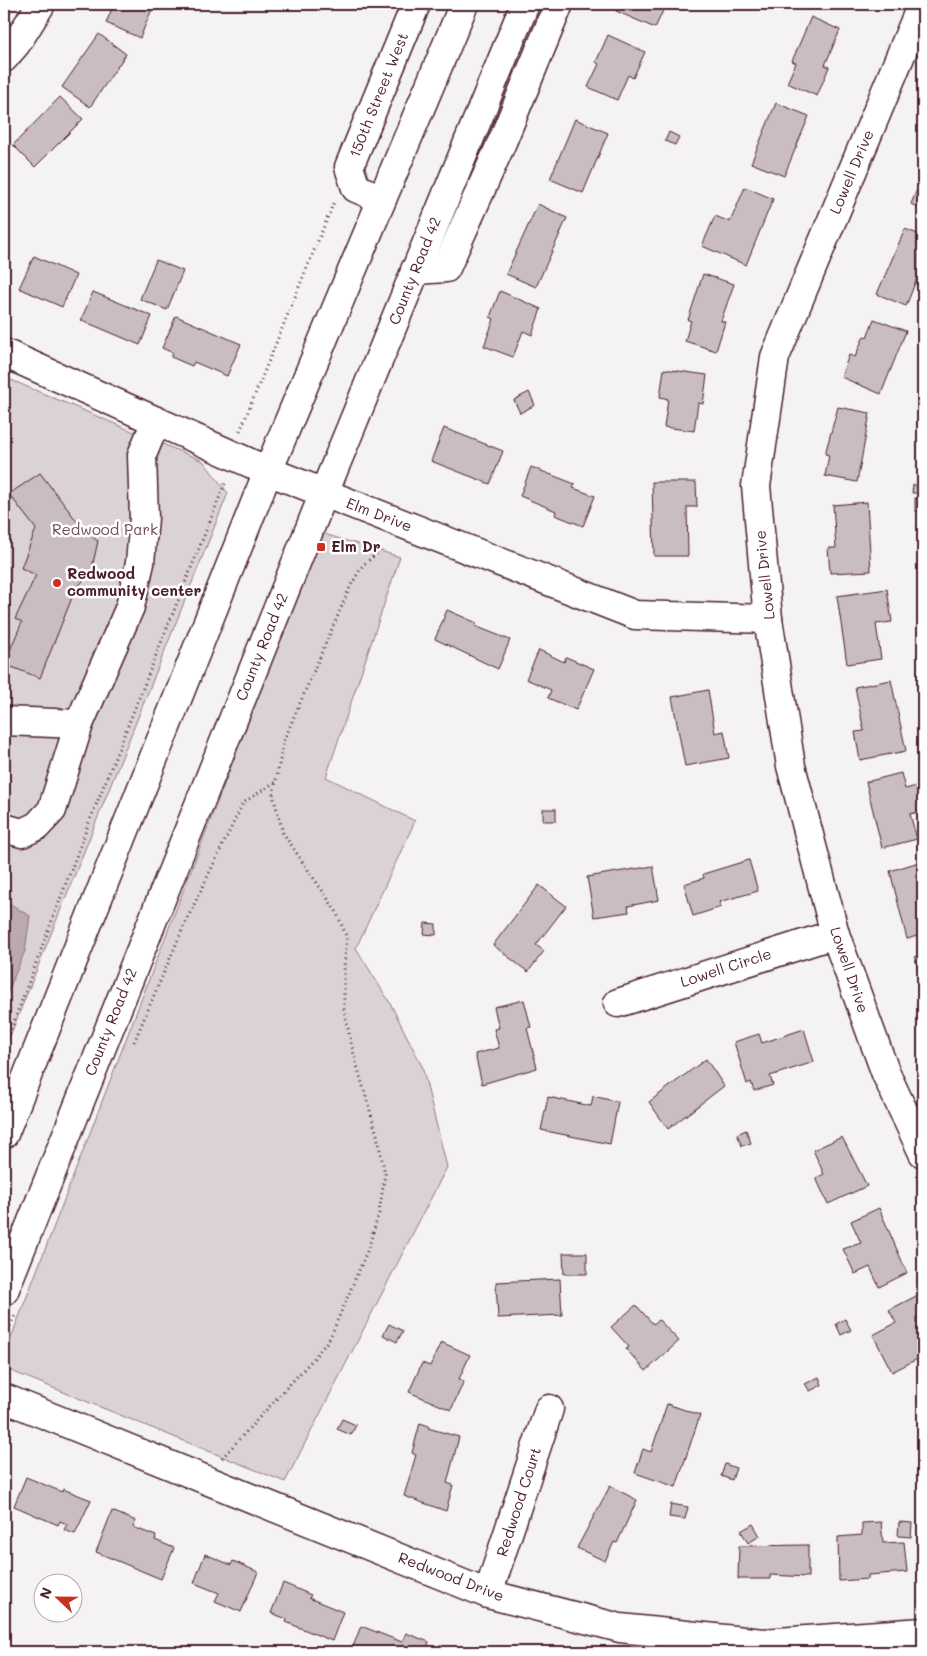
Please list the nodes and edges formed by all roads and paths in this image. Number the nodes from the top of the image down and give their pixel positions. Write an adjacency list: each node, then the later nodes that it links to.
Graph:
1 (41, 4): 7 (main road)
2 (416, 4): 8 (main road, 150th Street West)
3 (464, 4): 9 (main road)
4 (525, 4): 10 (main road, County Road 42)
5 (558, 4): 10 (main road)
6 (922, 4): 17 (main road, Lowell Drive)
7 (4, 58)
8 (349, 167): 9 (main road, 150th Street West); 13 (path)
9 (382, 198): 14 (main road)
10 (415, 270): 15 (main road, County Road 42)
11 (4, 353): 12 (main road, Elm Drive)
12 (156, 421): 13 (main road, Elm Drive); 19 (main road)
13 (235, 456): 14 (main road, Elm Drive); 25 (path)
14 (268, 471): 15 (main road, Elm Drive); 26 (main road)
15 (324, 493): 17 (main road, Elm Drive); 28 (main road, County Road 42)
16 (383, 548): 20 (path)
17 (768, 619): 22 (main road, Lowell Drive)
18 (4, 721): 19 (main road)
19 (79, 724): 21 (main road)
20 (276, 782): 24 (path); 32 (path)
21 (4, 828)
22 (835, 934): 23 (main road, Lowell Circle); 27 (main road, Lowell Drive)
23 (618, 1003)
24 (132, 1047)
25 (4, 1048)
26 (4, 1134)
27 (923, 1153)
28 (12, 1297): 29 (path)
29 (4, 1340)
30 (4, 1398): 33 (main road, Redwood Drive)
31 (549, 1409): 33 (main road, Redwood Court)
32 (218, 1462)
33 (488, 1594): 35 (main road, Redwood Drive)
34 (923, 1632): 35 (main road, Redwood Drive)
35 (763, 1648)

